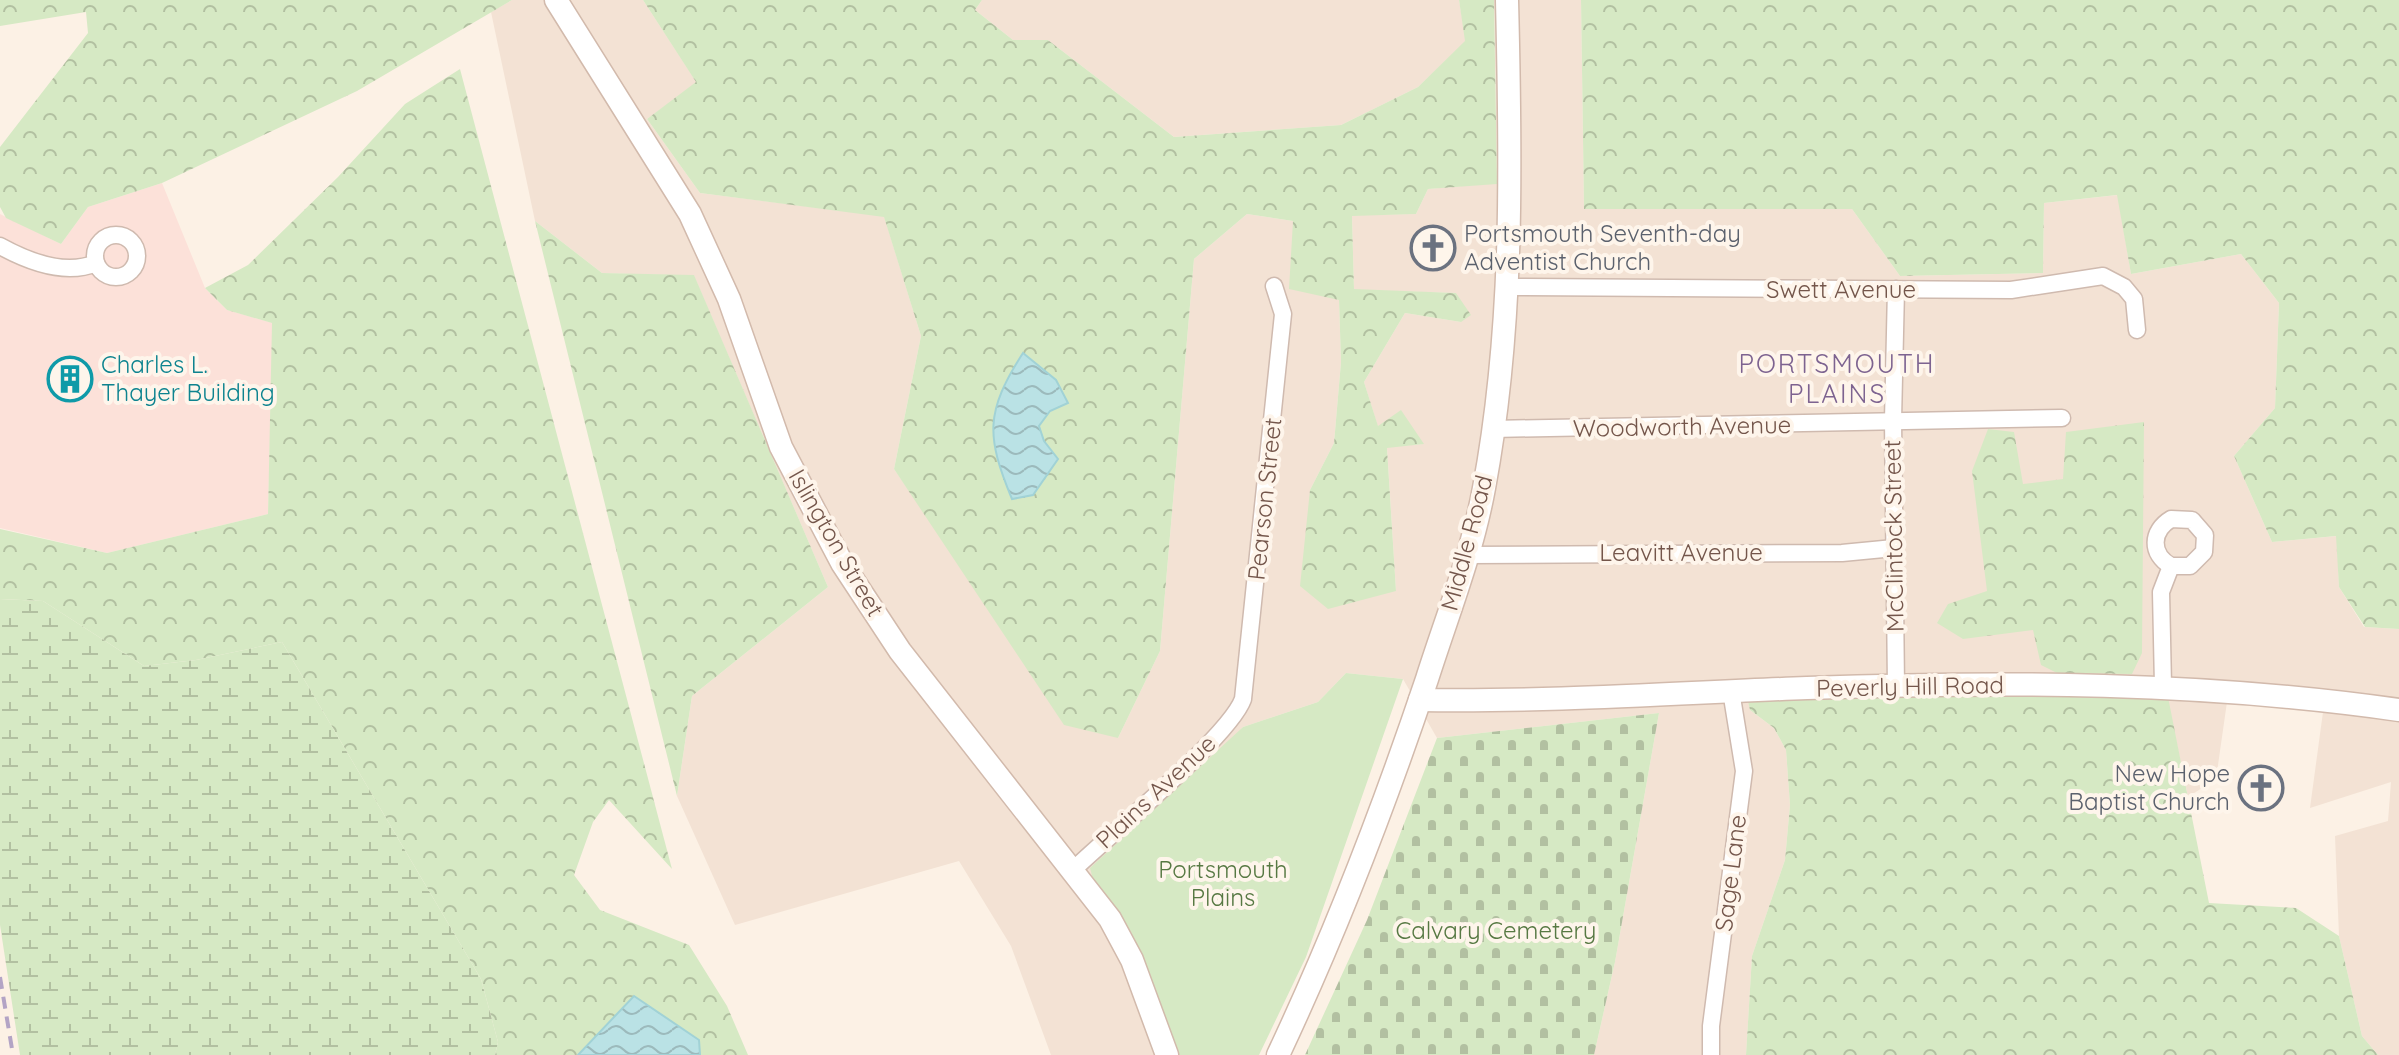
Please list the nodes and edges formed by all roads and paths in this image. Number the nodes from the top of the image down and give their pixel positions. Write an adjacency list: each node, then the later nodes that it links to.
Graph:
1 (556, 0): 21 (street, Islington Street)
2 (1507, 0): 6 (street, Middle Road)
3 (0, 246): 4 (street)
4 (96, 263)
5 (1274, 286): 20 (street, Pearson Street)
6 (1506, 287): 7 (street, Swett Avenue); 11 (street, Middle Road)
7 (1896, 289): 8 (street, Swett Avenue); 10 (street, McClintock Street)
8 (2137, 330)
9 (2062, 418): 10 (street, Woodworth Avenue)
10 (1893, 420): 11 (street, Woodworth Avenue); 12 (street, McClintock Street)
11 (1493, 429): 13 (street, Middle Road)
12 (1894, 548): 13 (street, Leavitt Avenue); 16 (street, McClintock Street)
13 (1468, 555): 18 (street, Middle Road)
14 (2171, 566): 15 (street)
15 (2163, 686): 16 (street, Peverly Hill Road); 19 (street, Peverly Hill Road)
16 (1896, 687): 17 (street, Peverly Hill Road)
17 (1731, 691): 18 (street, Peverly Hill Road); 24 (street, Sage Lane)
18 (1420, 700): 23 (street, Middle Road)
19 (2399, 710)
20 (1239, 712): 21 (street, Plains Avenue)
21 (1072, 871): 22 (street, Islington Street)
22 (1167, 1055)
23 (1278, 1055)
24 (1711, 1055)

